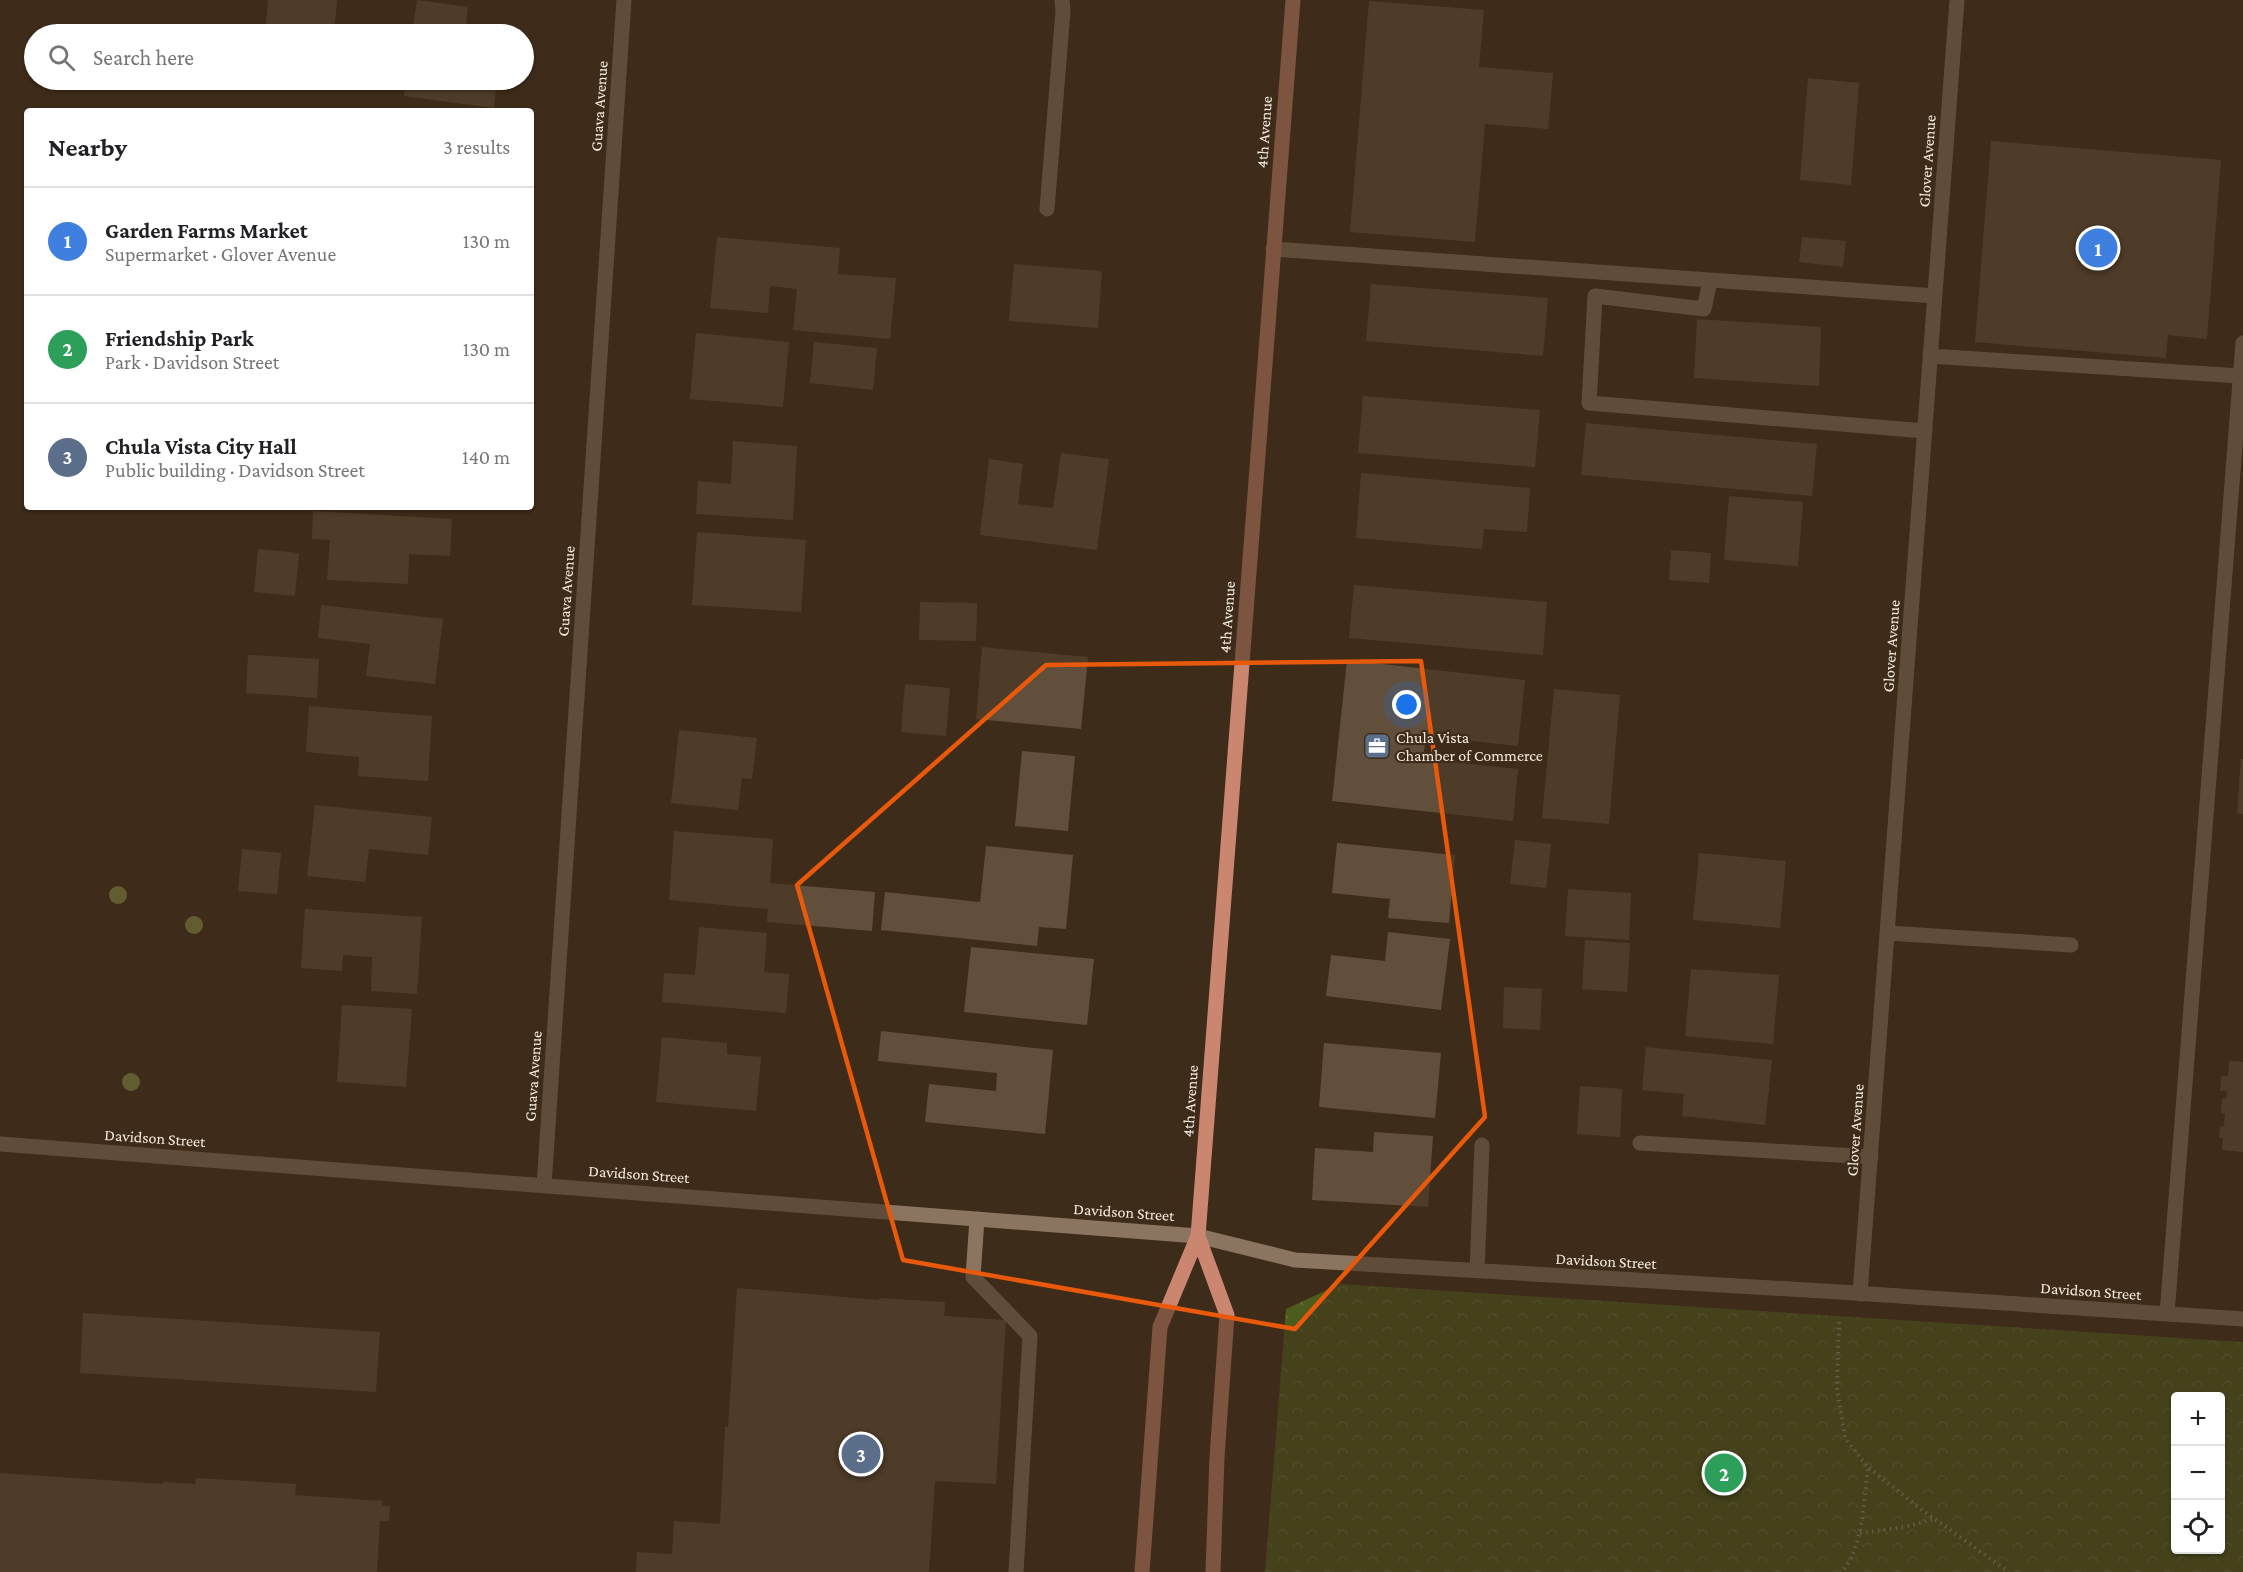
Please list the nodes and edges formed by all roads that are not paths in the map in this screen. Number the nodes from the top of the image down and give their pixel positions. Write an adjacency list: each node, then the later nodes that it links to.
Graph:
1 (624, 0): 19 (street, Guava Avenue)
2 (1062, 0): 5 (street)
3 (1293, 0): 6 (main road, 4th Avenue)
4 (1957, 0): 8 (street, Glover Avenue)
5 (1047, 209)
6 (1273, 249): 7 (street); 21 (main road, 4th Avenue)
7 (1710, 280): 8 (street); 12 (street)
8 (1935, 296): 10 (street, Glover Avenue)
9 (2243, 343): 11 (street)
10 (1930, 356): 11 (street); 12 (street, Glover Avenue)
11 (2240, 376): 24 (street)
12 (1925, 431): 13 (street, Glover Avenue)
13 (1888, 933): 14 (street); 18 (street, Glover Avenue)
14 (2071, 945)
15 (1640, 1143): 18 (street)
16 (0, 1144): 19 (street, Davidson Street)
17 (1482, 1145): 22 (street)
18 (1870, 1157): 23 (street, Glover Avenue)
19 (544, 1185): 20 (street, Davidson Street)
20 (977, 1219): 21 (street, Davidson Street); 26 (street)
21 (1198, 1236): 22 (street, Davidson Street); 27 (main road, 4th Avenue); 28 (main road, 4th Avenue)
22 (1477, 1271): 23 (street, Davidson Street)
23 (1860, 1294): 24 (street, Davidson Street)
24 (2167, 1314): 25 (street, Davidson Street)
25 (2243, 1319)
26 (1016, 1572)
27 (1142, 1572)
28 (1214, 1572)

